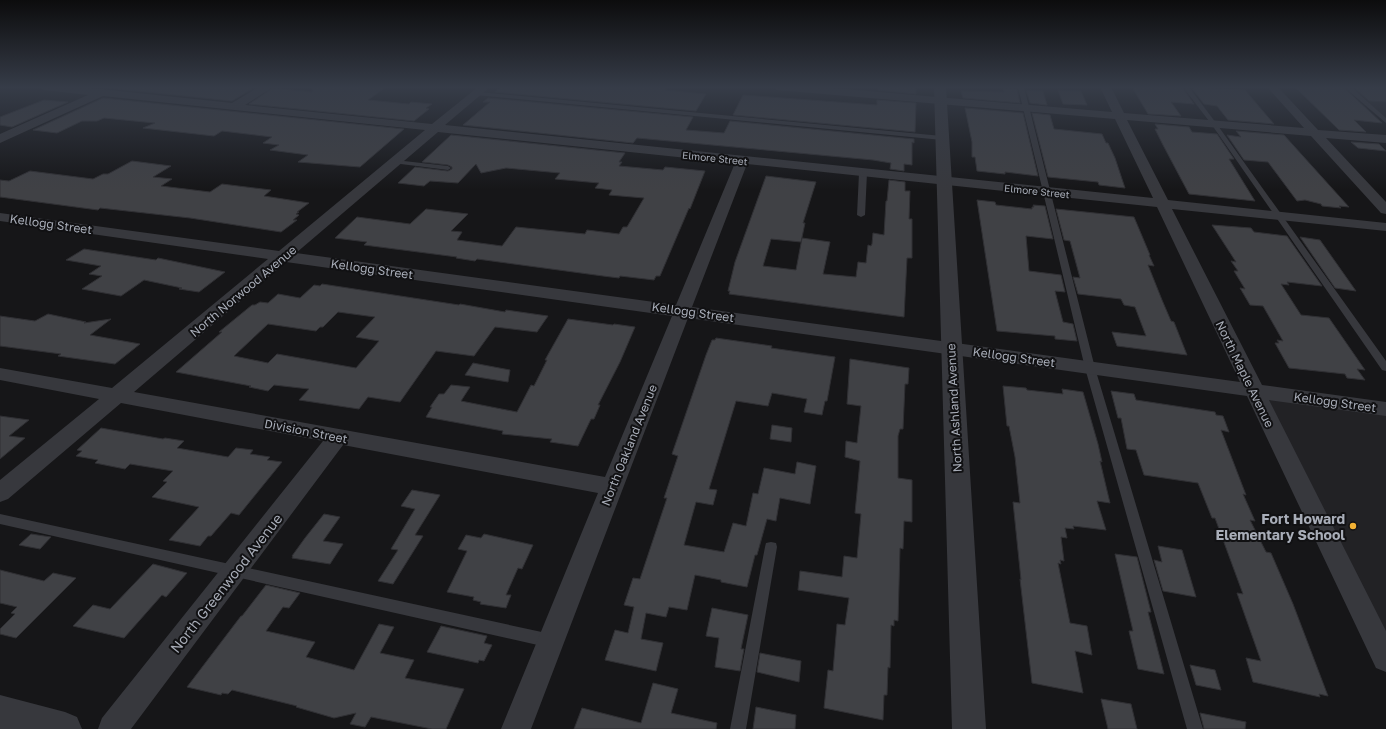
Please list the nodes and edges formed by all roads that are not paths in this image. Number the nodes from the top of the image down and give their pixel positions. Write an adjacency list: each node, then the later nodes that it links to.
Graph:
1 (39, 121): 15 (street)
2 (375, 121): 12 (street, Elmore Street)
3 (443, 121): 12 (street, North Norwood Avenue)
4 (779, 121): 14 (lane)
5 (941, 121): 14 (street, North Ashland Avenue)
6 (1029, 121): 22 (lane)
7 (1121, 121): 23 (street, North Maple Avenue)
8 (1179, 121): 11 (street)
9 (1212, 121): 11 (lane)
10 (1303, 121): 13 (street)
11 (1214, 124): 13 (street); 26 (lane)
12 (436, 127): 17 (street, Elmore Street); 18 (street, North Norwood Avenue)
13 (1314, 133): 16 (street); 24 (street)
14 (942, 138): 21 (street, North Ashland Avenue)
15 (0, 139)
16 (1386, 139)
17 (742, 161): 20 (street, Elmore Street); 30 (street, North Oakland Avenue)
18 (395, 162): 19 (lane); 29 (street, North Norwood Avenue)
19 (448, 168)
20 (863, 173): 21 (street, Elmore Street); 25 (lane)
21 (944, 182): 22 (street, Elmore Street); 31 (street, North Ashland Avenue)
22 (1047, 192): 23 (street, Elmore Street); 32 (lane)
23 (1162, 204): 26 (street, Elmore Street); 35 (street, North Maple Avenue)
24 (1386, 210)
25 (861, 215)
26 (1278, 216): 28 (street, Elmore Street); 33 (lane)
27 (0, 217): 29 (street, Kellogg Street)
28 (1386, 227)
29 (283, 256): 30 (street, Kellogg Street); 36 (street, North Norwood Avenue)
30 (682, 311): 31 (street, Kellogg Street); 39 (street, North Oakland Avenue)
31 (951, 348): 32 (street, Kellogg Street); 51 (street, North Ashland Avenue)
32 (1090, 368): 35 (street, Kellogg Street); 52 (lane)
33 (1386, 368)
34 (0, 374): 36 (street, Division Street)
35 (1253, 391): 37 (street, Kellogg Street); 45 (street, North Maple Avenue)
36 (118, 396): 38 (street, Division Street); 40 (street, North Norwood Avenue)
37 (1386, 409)
38 (338, 437): 39 (street, Division Street); 43 (street, North Greenwood Avenue)
39 (612, 488): 44 (street, North Oakland Avenue)
40 (0, 493)
41 (0, 519): 43 (lane)
42 (771, 547): 50 (lane)
43 (235, 570): 44 (lane); 48 (street, North Greenwood Avenue)
44 (551, 641): 49 (street, North Oakland Avenue)
45 (1383, 649)
46 (0, 712): 47 (street)
47 (65, 729)
48 (113, 729)
49 (516, 729)
50 (738, 729)
51 (969, 729)
52 (1195, 729)

